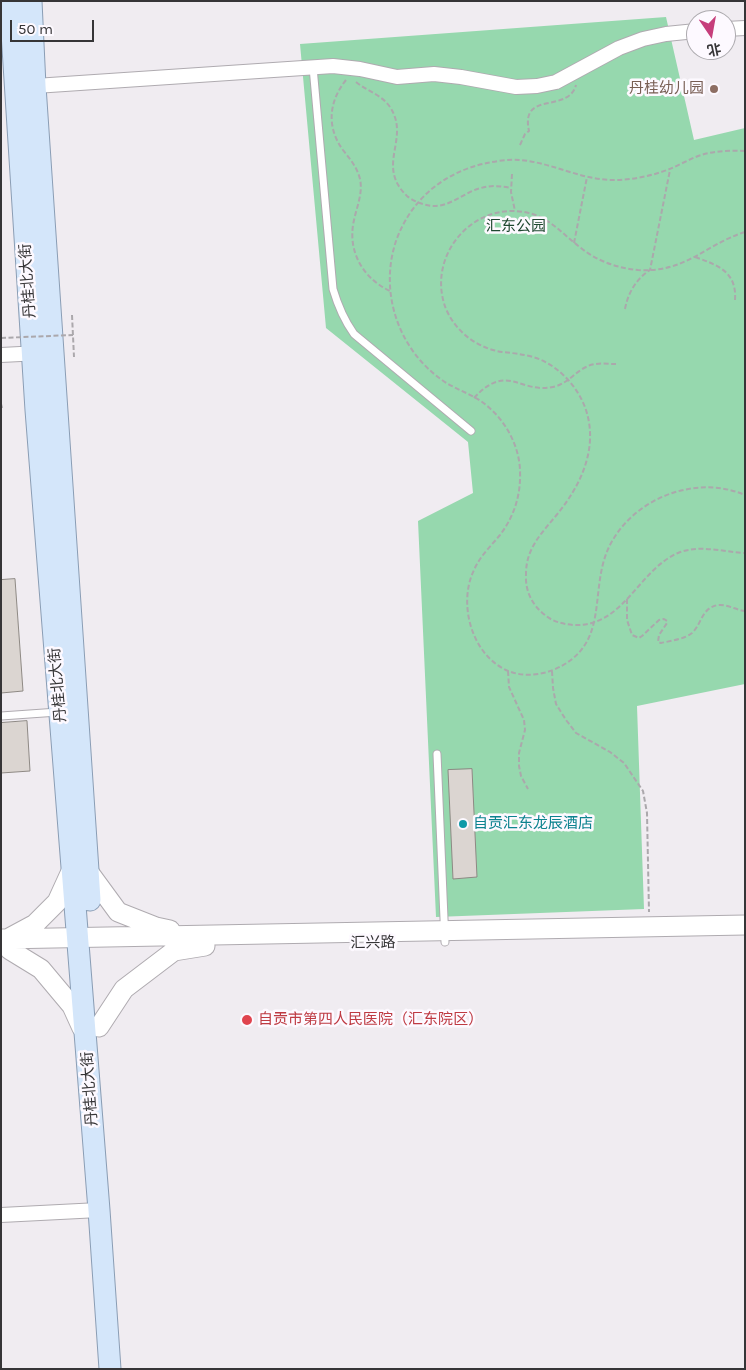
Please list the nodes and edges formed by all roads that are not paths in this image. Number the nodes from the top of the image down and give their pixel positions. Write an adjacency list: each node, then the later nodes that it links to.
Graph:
1 (10, 1): 6 (main road, 丹桂北大街)
2 (31, 1): 5 (main road, 丹桂北大街)
3 (686, 32): 4 (street)
4 (313, 67): 5 (street); 8 (lane)
5 (35, 86): 6 (main road, 丹桂北大街)
6 (43, 352): 7 (street); 9 (main road, 丹桂北大街); 12 (main road, 丹桂北大街)
7 (1, 355)
8 (471, 431)
9 (60, 712): 10 (lane); 12 (main road, 丹桂北大街)
10 (1, 716)
11 (437, 754): 14 (lane)
12 (80, 869): 16 (main road); 17 (main road, 丹桂北大街); 18 (main road)
13 (745, 925): 14 (main road)
14 (445, 936): 15 (main road, 汇兴路); 16 (main road, 汇兴路)
15 (745, 936)
16 (203, 941): 17 (main road, 汇兴路); 19 (main road)
17 (86, 943): 18 (main road, 汇兴路); 19 (main road, 丹桂北大街)
18 (5, 945): 19 (main road)
19 (92, 1031): 20 (main road, 丹桂北大街); 23 (main road, 丹桂北大街)
20 (99, 1210): 21 (street); 22 (main road, 丹桂北大街)
21 (1, 1215)
22 (110, 1369)
23 (123, 1369)

